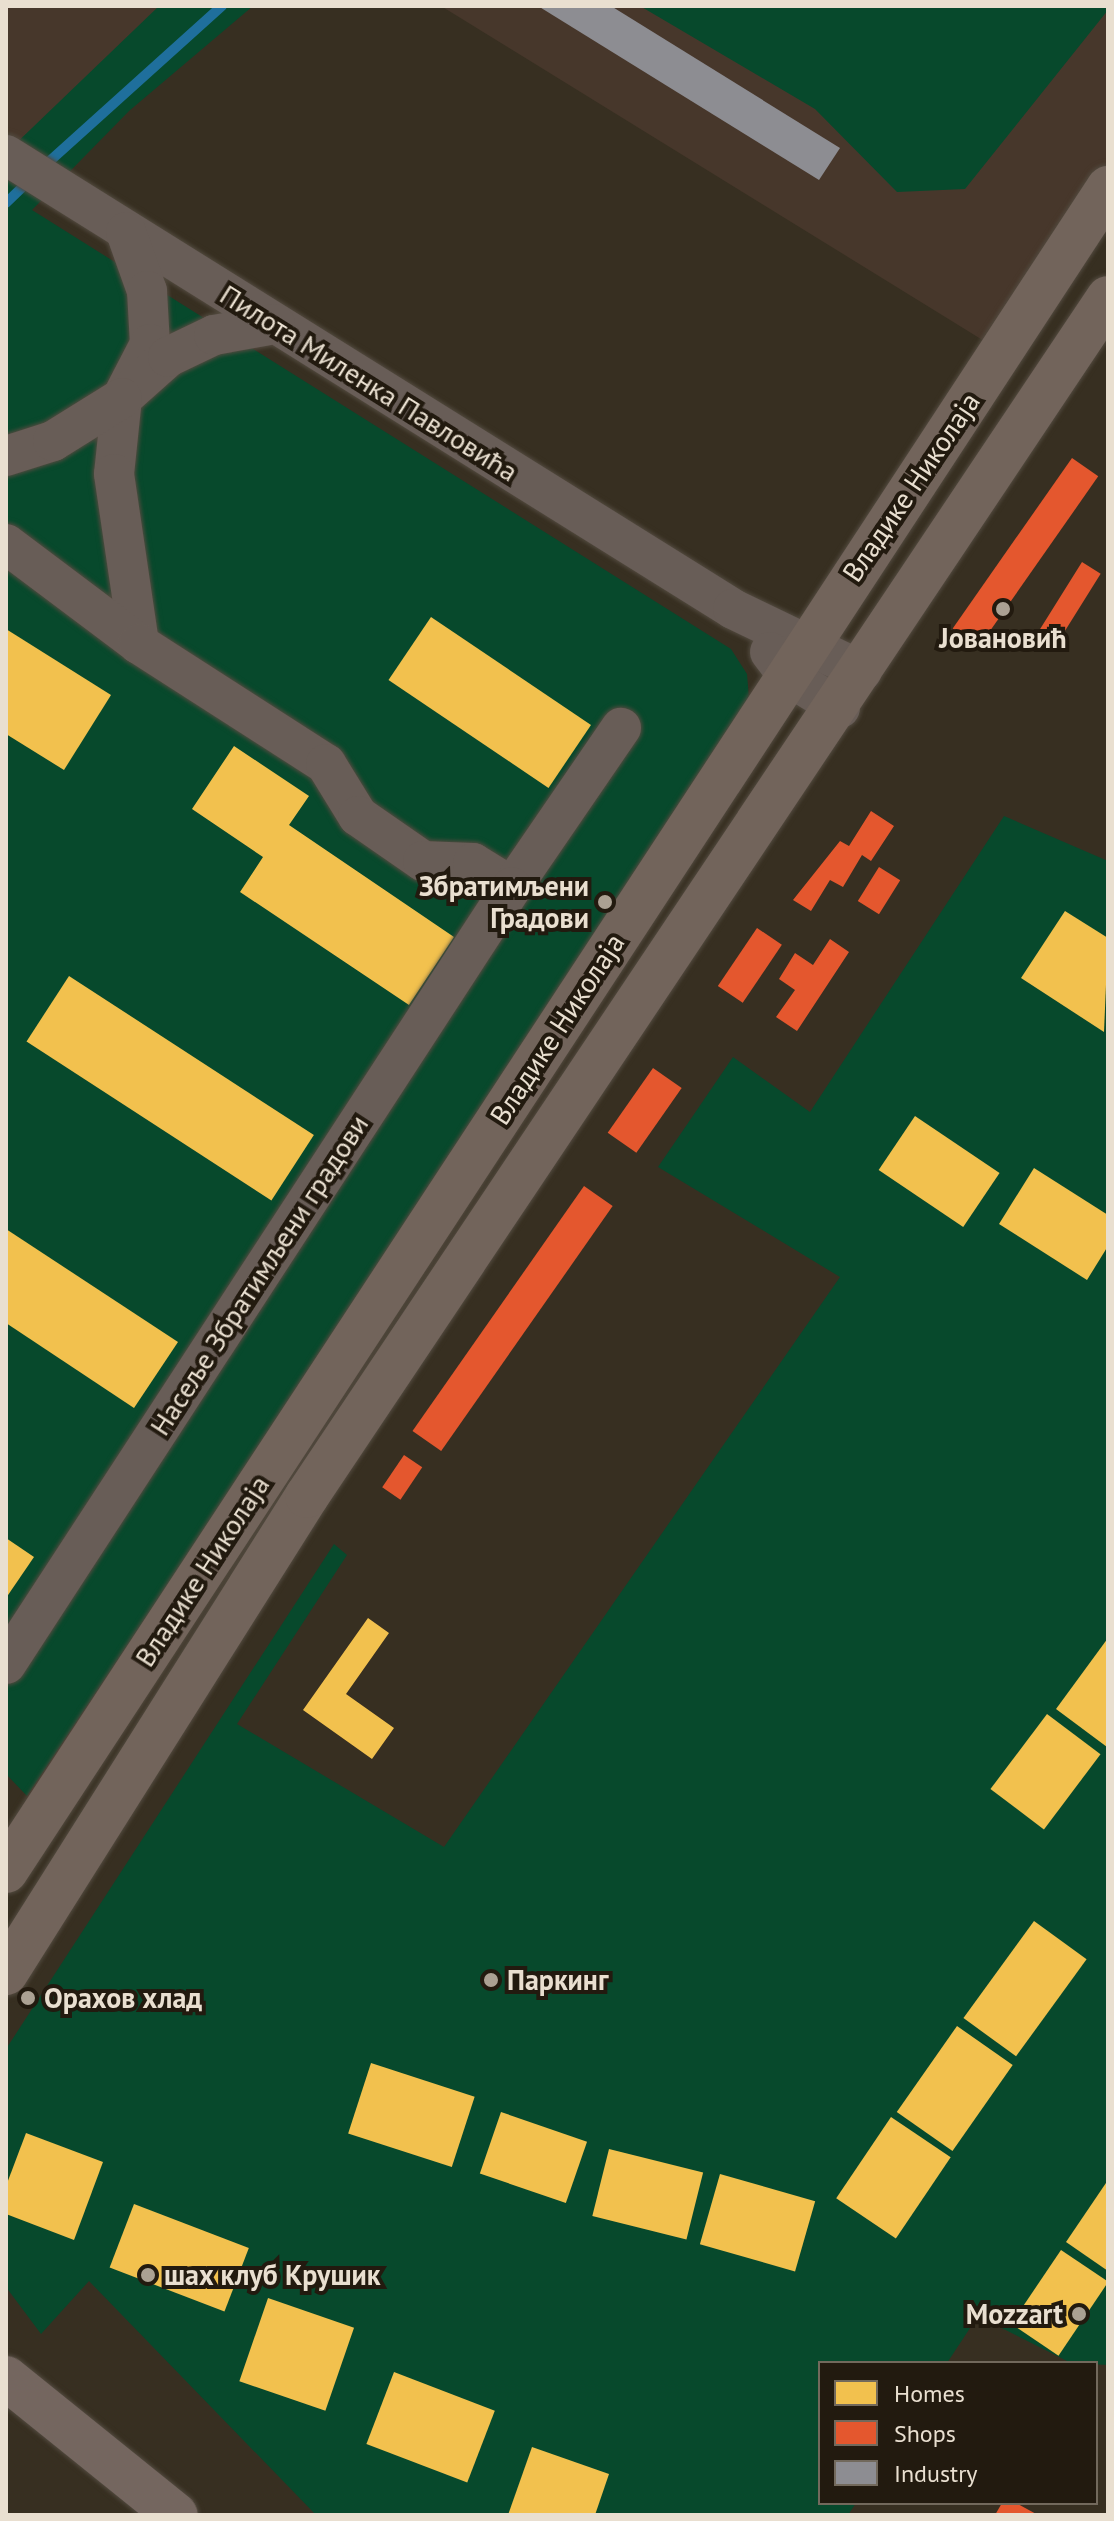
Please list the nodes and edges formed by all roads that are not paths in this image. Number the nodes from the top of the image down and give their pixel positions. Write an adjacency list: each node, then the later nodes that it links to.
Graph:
1 (6, 155): 3 (street, Пилота Миленка Павловића)
2 (1108, 188): 10 (main road, Владике Николаја)
3 (126, 232): 5 (street, Пилота Миленка Павловића); 6 (street)
4 (1108, 298): 11 (main road, Владике Николаја)
5 (275, 324): 6 (street); 10 (street, Пилота Миленка Павловића)
6 (122, 398): 7 (street); 9 (street)
7 (6, 456)
8 (6, 544): 9 (street)
9 (139, 644): 14 (street)
10 (799, 659): 11 (street); 12 (street); 16 (main road, Владике Николаја)
11 (862, 671): 12 (main road, Владике Николаја)
12 (840, 708): 17 (main road, Владике Николаја)
13 (621, 728): 14 (street, Насеље Збратимљени градови)
14 (512, 887): 15 (street, Насеље Збратимљени градови)
15 (6, 1664)
16 (6, 1871)
17 (6, 1973)
18 (6, 2378): 19 (street)
19 (176, 2515)

